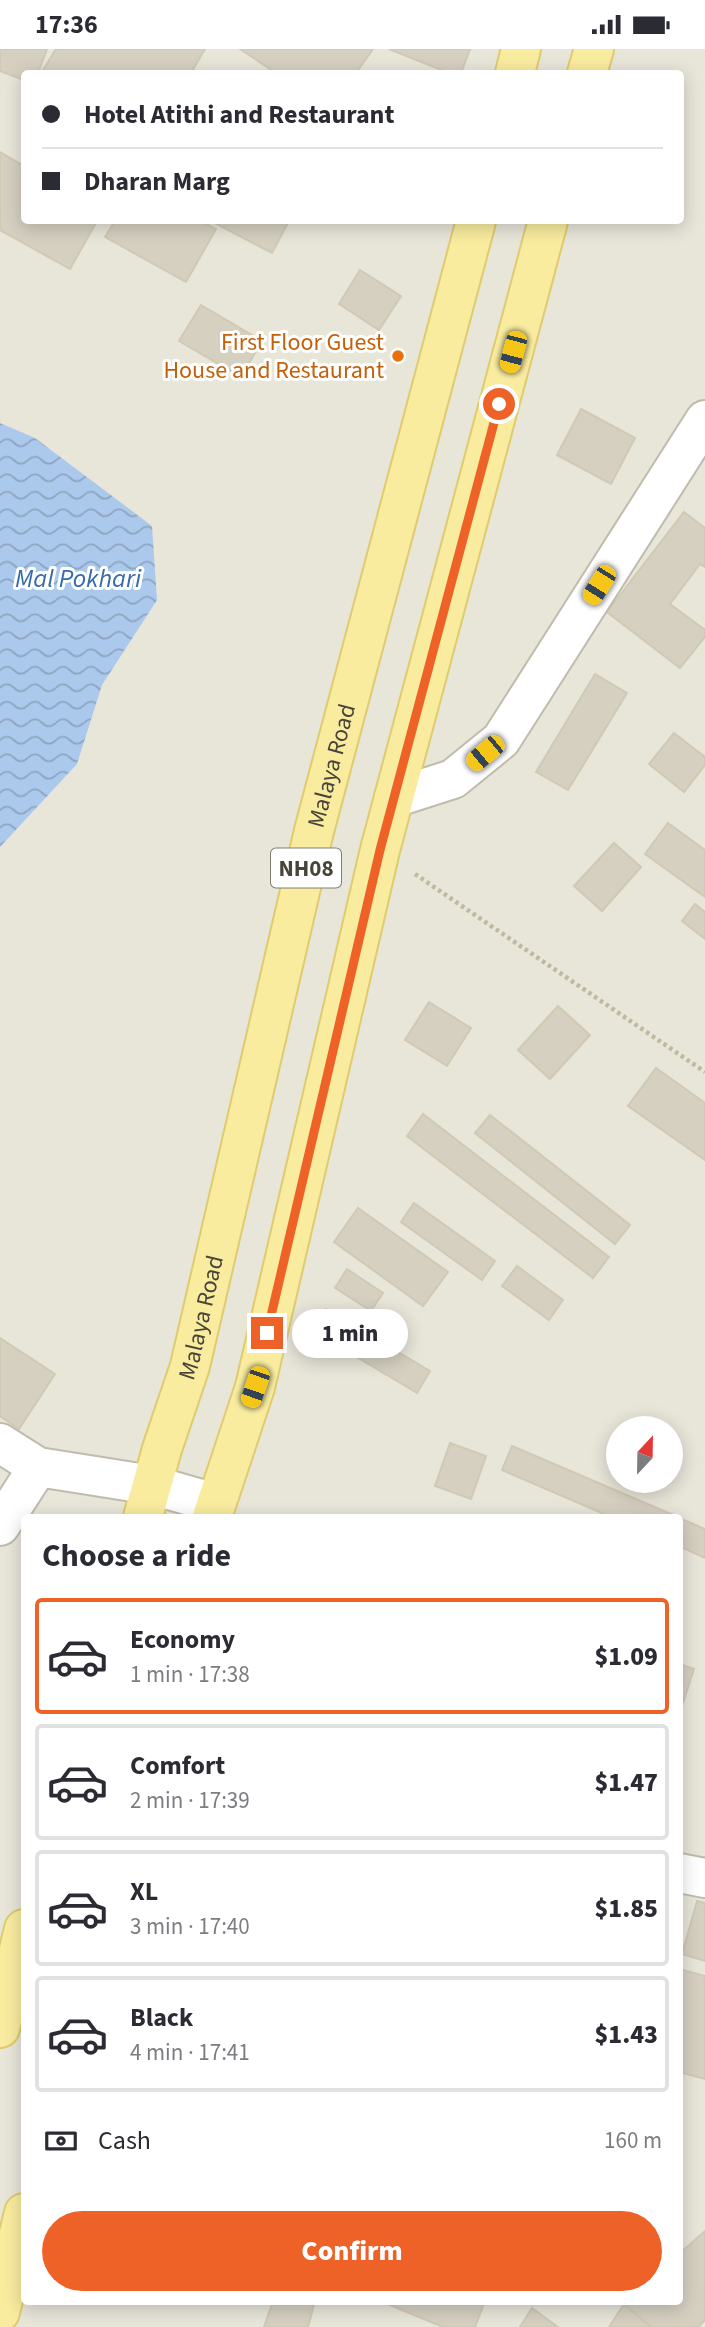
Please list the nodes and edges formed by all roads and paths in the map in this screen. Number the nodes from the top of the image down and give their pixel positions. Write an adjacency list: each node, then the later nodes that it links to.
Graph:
1 (521, 49): 3 (main road)
2 (594, 49): 4 (main road)
3 (516, 70)
4 (588, 70)
5 (475, 224): 13 (main road, Malaya Road / NH08)
6 (547, 224): 8 (main road, NH08)
7 (705, 420): 8 (street)
8 (394, 798): 9 (main road, NH08)
9 (380, 850): 10 (path); 14 (main road, NH08)
10 (705, 1072)
11 (0, 1443): 12 (street)
12 (38, 1467): 13 (street); 15 (street)
13 (148, 1501): 14 (street)
14 (214, 1510)
15 (0, 1526)
16 (683, 1874): 17 (street)
17 (705, 1878)
18 (21, 1941): 19 (main road)
19 (0, 2028)
20 (21, 2225): 21 (main road)
21 (0, 2312)

